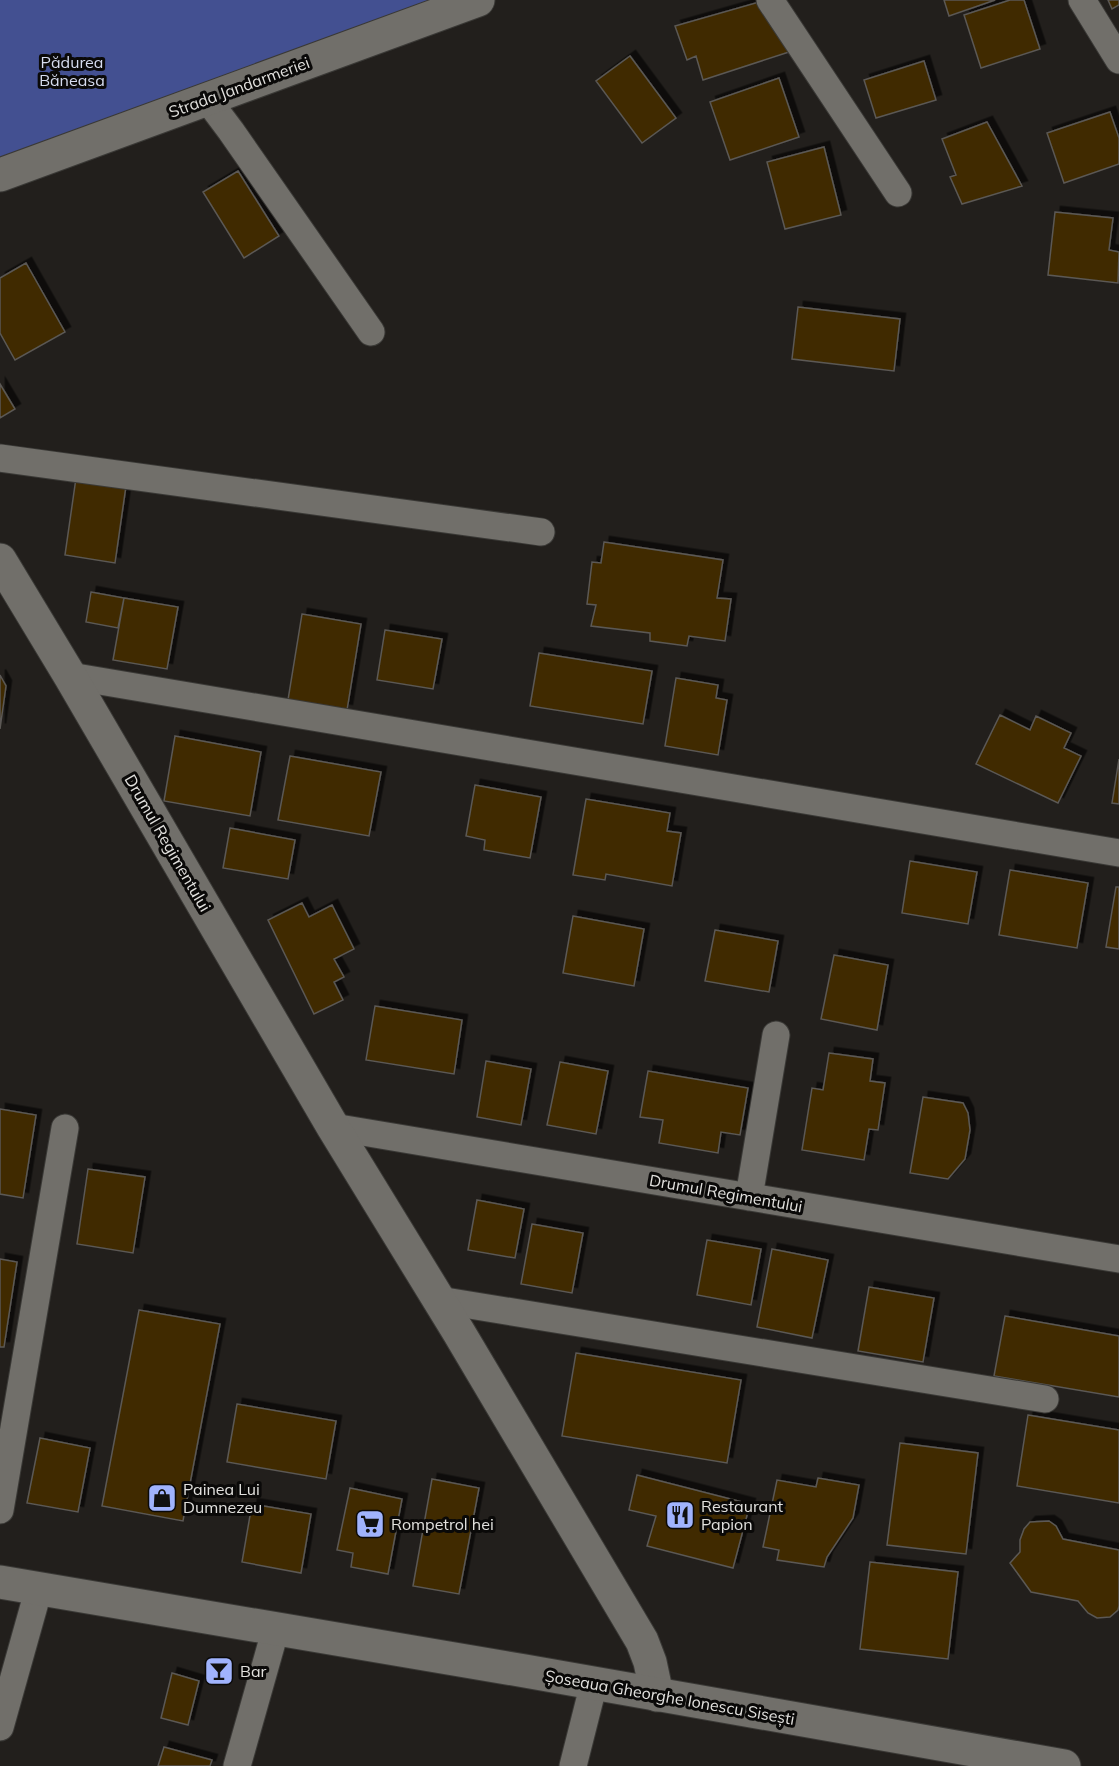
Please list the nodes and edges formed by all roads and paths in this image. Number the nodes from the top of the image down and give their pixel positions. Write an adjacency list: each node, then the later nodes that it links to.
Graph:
1 (478, 0): 5 (street, Strada Jandarmeriei)
2 (770, 0): 7 (street)
3 (1083, 0): 4 (street)
4 (1119, 60)
5 (207, 99): 6 (street, Strada Jandarmeriei); 8 (street)
6 (0, 175)
7 (898, 193)
8 (371, 332)
9 (0, 458): 10 (street)
10 (541, 532)
11 (0, 560): 12 (street, Drumul Regimentului)
12 (70, 676): 13 (street); 15 (street, Drumul Regimentului)
13 (1119, 854)
14 (776, 1035): 17 (street)
15 (333, 1127): 17 (street, Drumul Regimentului); 19 (street, Drumul Regimentului)
16 (65, 1128): 21 (street)
17 (749, 1197): 18 (street, Drumul Regimentului)
18 (1119, 1259)
19 (439, 1300): 20 (street); 26 (street, Drumul Regimentului)
20 (1045, 1399)
21 (0, 1509)
22 (0, 1582): 23 (street, Șoseaua Gheorghe Ionescu Sisești)
23 (39, 1588): 24 (street, Șoseaua Gheorghe Ionescu Sisești); 27 (street)
24 (276, 1628): 25 (street, Șoseaua Gheorghe Ionescu Sisești); 28 (street)
25 (594, 1683): 26 (street, Șoseaua Gheorghe Ionescu Sisești); 29 (street)
26 (657, 1695): 30 (street, Șoseaua Gheorghe Ionescu Sisești)
27 (0, 1727)
28 (237, 1766)
29 (573, 1766)
30 (1064, 1766)

